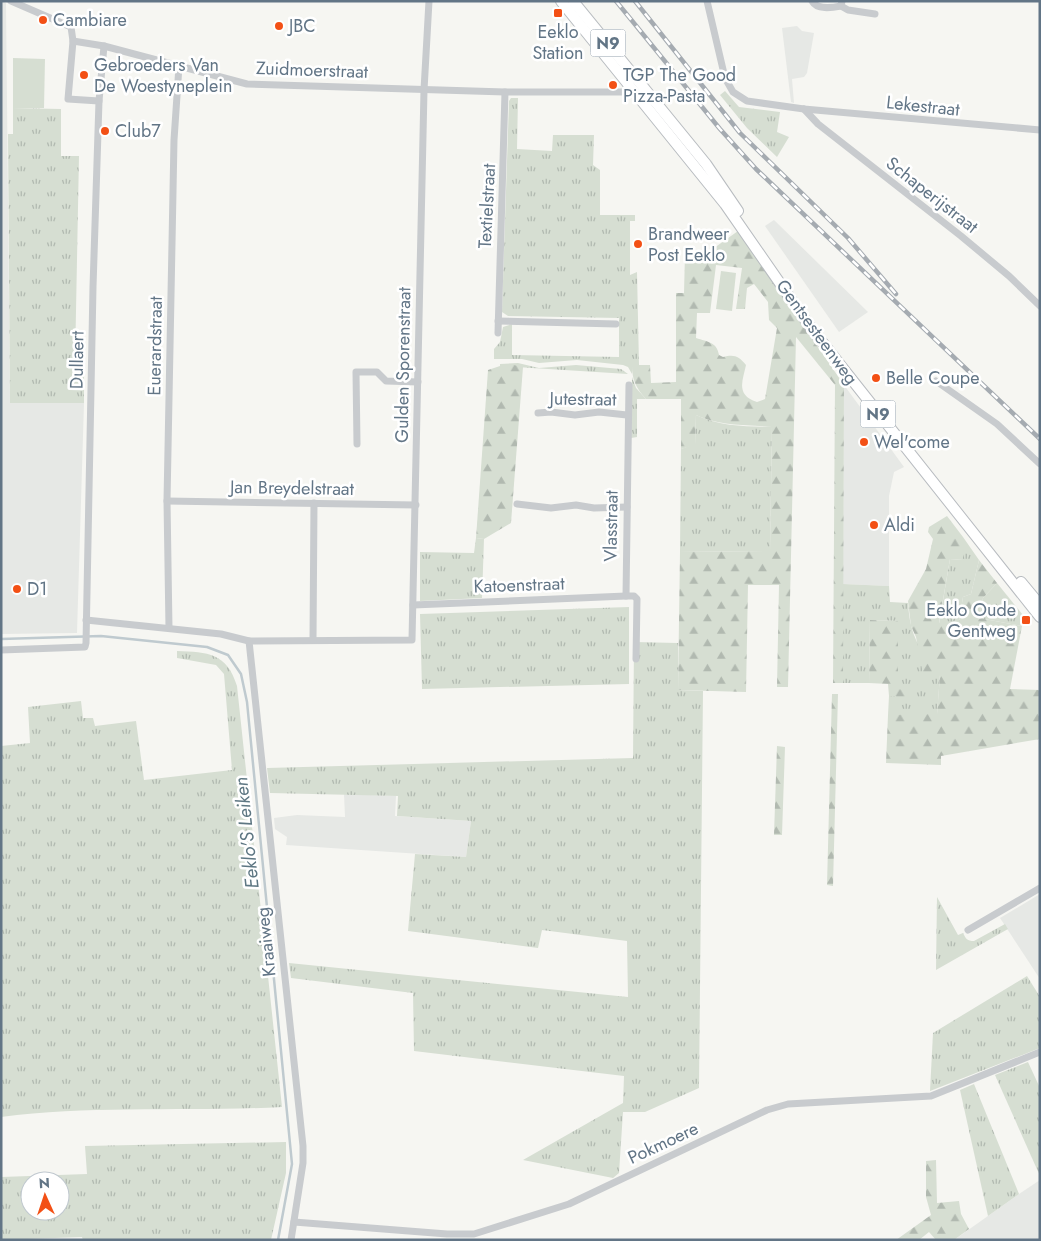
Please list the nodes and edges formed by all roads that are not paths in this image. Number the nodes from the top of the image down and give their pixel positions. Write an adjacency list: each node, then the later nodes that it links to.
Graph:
1 (12, 1): 9 (street)
2 (429, 1): 13 (street, Gulden Sporenstraat)
3 (562, 1): 12 (main road, N9)
4 (574, 1): 12 (main road, N9)
5 (707, 1): 16 (street, Lekestraat)
6 (812, 1): 7 (street)
7 (841, 4): 8 (street)
8 (875, 14)
9 (74, 41): 10 (street, Zuidmoerstraat); 15 (street)
10 (104, 46): 11 (street, Zuidmoerstraat); 15 (street)
11 (179, 66): 13 (street, Zuidmoerstraat); 29 (street, Euerardstraat)
12 (638, 89): 14 (street, Zuidmoerstraat); 36 (main road, Gentsesteenweg / N9); 37 (main road, Gentsesteenweg / N9)
13 (424, 90): 14 (street, Zuidmoerstraat); 23 (street, Gulden Sporenstraat)
14 (505, 92): 19 (street, Textielstraat)
15 (99, 101): 38 (street, Dullaert)
16 (804, 109): 17 (street, Lekestraat); 18 (street, Schaperijstraat)
17 (1040, 130)
18 (1040, 306)
19 (498, 322): 20 (street); 21 (street, Textielstraat)
20 (616, 324)
21 (498, 333)
22 (936, 381): 28 (street)
23 (418, 382): 27 (street); 32 (street, Gulden Sporenstraat)
24 (629, 385): 26 (street, Vlasstraat)
25 (538, 413): 26 (street, Jutestraat)
26 (627, 415): 33 (street, Vlasstraat)
27 (357, 444)
28 (1040, 464)
29 (167, 501): 30 (street, Jan Breydelstraat); 39 (street, Euerardstraat)
30 (314, 503): 32 (street, Jan Breydelstraat); 40 (street)
31 (517, 504): 33 (street)
32 (416, 505): 35 (street, Gulden Sporenstraat)
33 (627, 507): 34 (street, Vlasstraat)
34 (626, 596): 35 (street, Katoenstraat); 43 (street)
35 (413, 605): 40 (street, Gulden Sporenstraat)
36 (1040, 605)
37 (1040, 617)
38 (86, 620): 39 (street); 42 (street, Dullaert)
39 (168, 628): 41 (street)
40 (313, 640): 41 (street)
41 (249, 641): 47 (street, Kraaiweg)
42 (1, 650)
43 (636, 659)
44 (1040, 888): 45 (street)
45 (968, 930)
46 (1040, 1052): 47 (street, Pokmoere)
47 (294, 1222): 48 (street, Kraaiweg)
48 (291, 1240)

